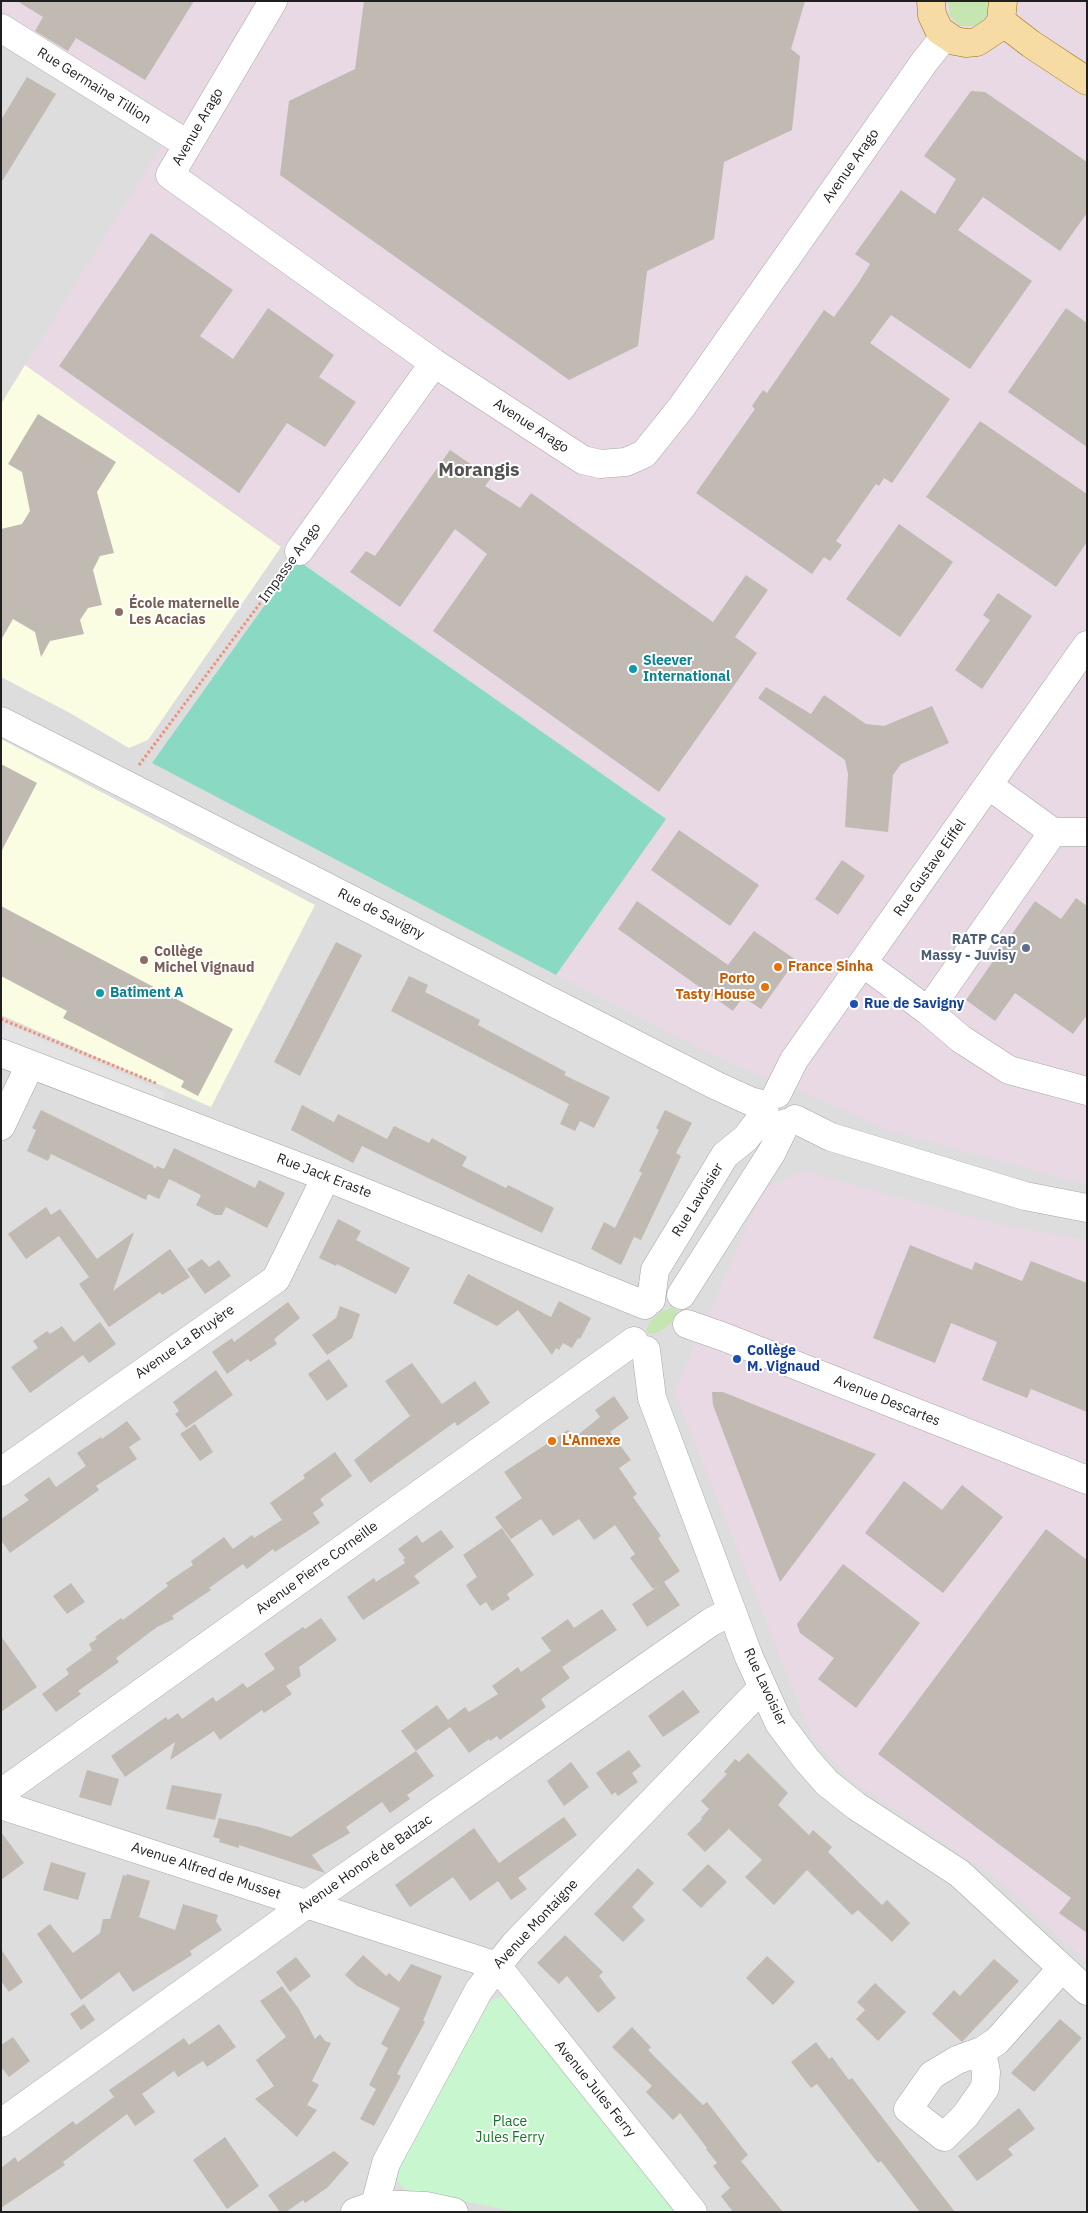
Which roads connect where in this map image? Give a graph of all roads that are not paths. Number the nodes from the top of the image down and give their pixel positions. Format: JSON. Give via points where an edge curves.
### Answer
{"nodes":[{"id":1,"x":273,"y":1,"type":"edge"},
{"id":2,"x":931,"y":1,"type":"edge"},
{"id":3,"x":1002,"y":11,"type":"edge"},
{"id":4,"x":1,"y":28,"type":"edge"},
{"id":5,"x":945,"y":36,"type":"junction"},
{"id":6,"x":1087,"y":81,"type":"edge"},
{"id":7,"x":188,"y":144,"type":"junction"},
{"id":8,"x":434,"y":363,"type":"junction"},
{"id":9,"x":299,"y":551,"type":"road end"},
{"id":10,"x":1087,"y":645,"type":"edge"},
{"id":11,"x":1,"y":721,"type":"edge"},
{"id":12,"x":988,"y":786,"type":"junction"},
{"id":13,"x":1053,"y":832,"type":"junction"},
{"id":14,"x":1087,"y":832,"type":"edge"},
{"id":15,"x":863,"y":963,"type":"junction"},
{"id":16,"x":928,"y":1011,"type":"junction"},
{"id":17,"x":1,"y":1053,"type":"edge"},
{"id":18,"x":30,"y":1065,"type":"junction"},
{"id":19,"x":1087,"y":1091,"type":"edge"},
{"id":20,"x":777,"y":1110,"type":"junction"},
{"id":21,"x":1,"y":1126,"type":"edge"},
{"id":22,"x":326,"y":1177,"type":"junction"},
{"id":23,"x":1087,"y":1208,"type":"edge"},
{"id":24,"x":681,"y":1295,"type":"junction"},
{"id":25,"x":648,"y":1302,"type":"junction"},
{"id":26,"x":661,"y":1340,"type":"junction"},
{"id":27,"x":1,"y":1472,"type":"edge"},
{"id":28,"x":1087,"y":1480,"type":"edge"},
{"id":29,"x":732,"y":1611,"type":"junction"},
{"id":30,"x":762,"y":1688,"type":"junction"},
{"id":31,"x":1,"y":1794,"type":"edge"},
{"id":32,"x":1,"y":1805,"type":"edge"},
{"id":33,"x":307,"y":1904,"type":"junction"},
{"id":34,"x":497,"y":1966,"type":"junction"},
{"id":35,"x":1062,"y":1968,"type":"junction"},
{"id":36,"x":1087,"y":1991,"type":"edge"},
{"id":37,"x":982,"y":2051,"type":"dead end"},
{"id":38,"x":1,"y":2123,"type":"edge"},
{"id":39,"x":365,"y":2208,"type":"edge"},
{"id":40,"x":454,"y":2212,"type":"edge"},
{"id":41,"x":693,"y":2212,"type":"edge"}],
"edges":[{"from":1,"to":7,"type":"street","name":"Avenue Arago"},
{"from":2,"to":5,"type":"main road","via":[[935,23]]},
{"from":3,"to":5,"type":"main road","via":[[995,30],[977,42],[955,41]]},
{"from":3,"to":6,"type":"main road","via":[[1031,44]]},
{"from":4,"to":7,"type":"street","name":"Rue Germaine Tillion"},
{"from":5,"to":8,"type":"street","name":"Avenue Arago","via":[[681,408],[644,454],[626,462],[600,464],[583,460]]},
{"from":7,"to":8,"type":"street","name":"Avenue Arago","via":[[170,175]]},
{"from":8,"to":9,"type":"street","name":"Impasse Arago"},
{"from":10,"to":12,"type":"street","name":"Rue Gustave Eiffel"},
{"from":11,"to":20,"type":"street","name":"Rue de Savigny","via":[[717,1086]]},
{"from":12,"to":13,"type":"street"},
{"from":12,"to":15,"type":"street","name":"Rue Gustave Eiffel"},
{"from":13,"to":14,"type":"street"},
{"from":13,"to":16,"type":"street"},
{"from":15,"to":16,"type":"street"},
{"from":15,"to":20,"type":"street","name":"Rue Gustave Eiffel","via":[[794,1060]]},
{"from":16,"to":19,"type":"street","via":[[961,1039],[1009,1070]]},
{"from":17,"to":18,"type":"street","name":"Rue Jack Eraste"},
{"from":18,"to":21,"type":"street"},
{"from":18,"to":22,"type":"street","name":"Rue Jack Eraste"},
{"from":20,"to":23,"type":"street","name":"Rue de Savigny","via":[[831,1138],[1025,1196]]},
{"from":20,"to":24,"type":"street","via":[[772,1152]]},
{"from":20,"to":25,"type":"street","name":"Rue Lavoisier","via":[[725,1156],[655,1270]]},
{"from":22,"to":25,"type":"street","name":"Rue Jack Eraste"},
{"from":22,"to":27,"type":"street","name":"Avenue La Bruyère","via":[[276,1279]]},
{"from":24,"to":25,"type":"street","via":[[662,1294]]},
{"from":24,"to":26,"type":"street","via":[[689,1303]]},
{"from":25,"to":26,"type":"street","via":[[633,1324],[632,1338]]},
{"from":26,"to":28,"type":"street","name":"Avenue Descartes","via":[[724,1337]]},
{"from":26,"to":29,"type":"street","name":"Rue Lavoisier","via":[[652,1398]]},
{"from":26,"to":31,"type":"street","name":"Avenue Pierre Corneille"},
{"from":29,"to":30,"type":"street","name":"Rue Lavoisier"},
{"from":29,"to":33,"type":"street","name":"Avenue Honoré de Balzac","via":[[711,1622]]},
{"from":30,"to":34,"type":"street","name":"Avenue Montaigne","via":[[522,1936]]},
{"from":30,"to":35,"type":"street","name":"Rue Lavoisier","via":[[779,1723],[827,1783],[856,1806],[959,1873]]},
{"from":32,"to":33,"type":"street","name":"Avenue Alfred de Musset"},
{"from":33,"to":34,"type":"street","name":"Avenue Alfred de Musset"},
{"from":33,"to":38,"type":"street","name":"Avenue Honoré de Balzac"},
{"from":34,"to":39,"type":"street","name":"Avenue Montaigne","via":[[479,1990]]},
{"from":34,"to":41,"type":"street","name":"Avenue Jules Ferry"},
{"from":35,"to":36,"type":"street","name":"Rue Lavoisier"},
{"from":35,"to":37,"type":"street","via":[[997,2041]]},
{"from":39,"to":40,"type":"street","via":[[426,2206]]}]}
